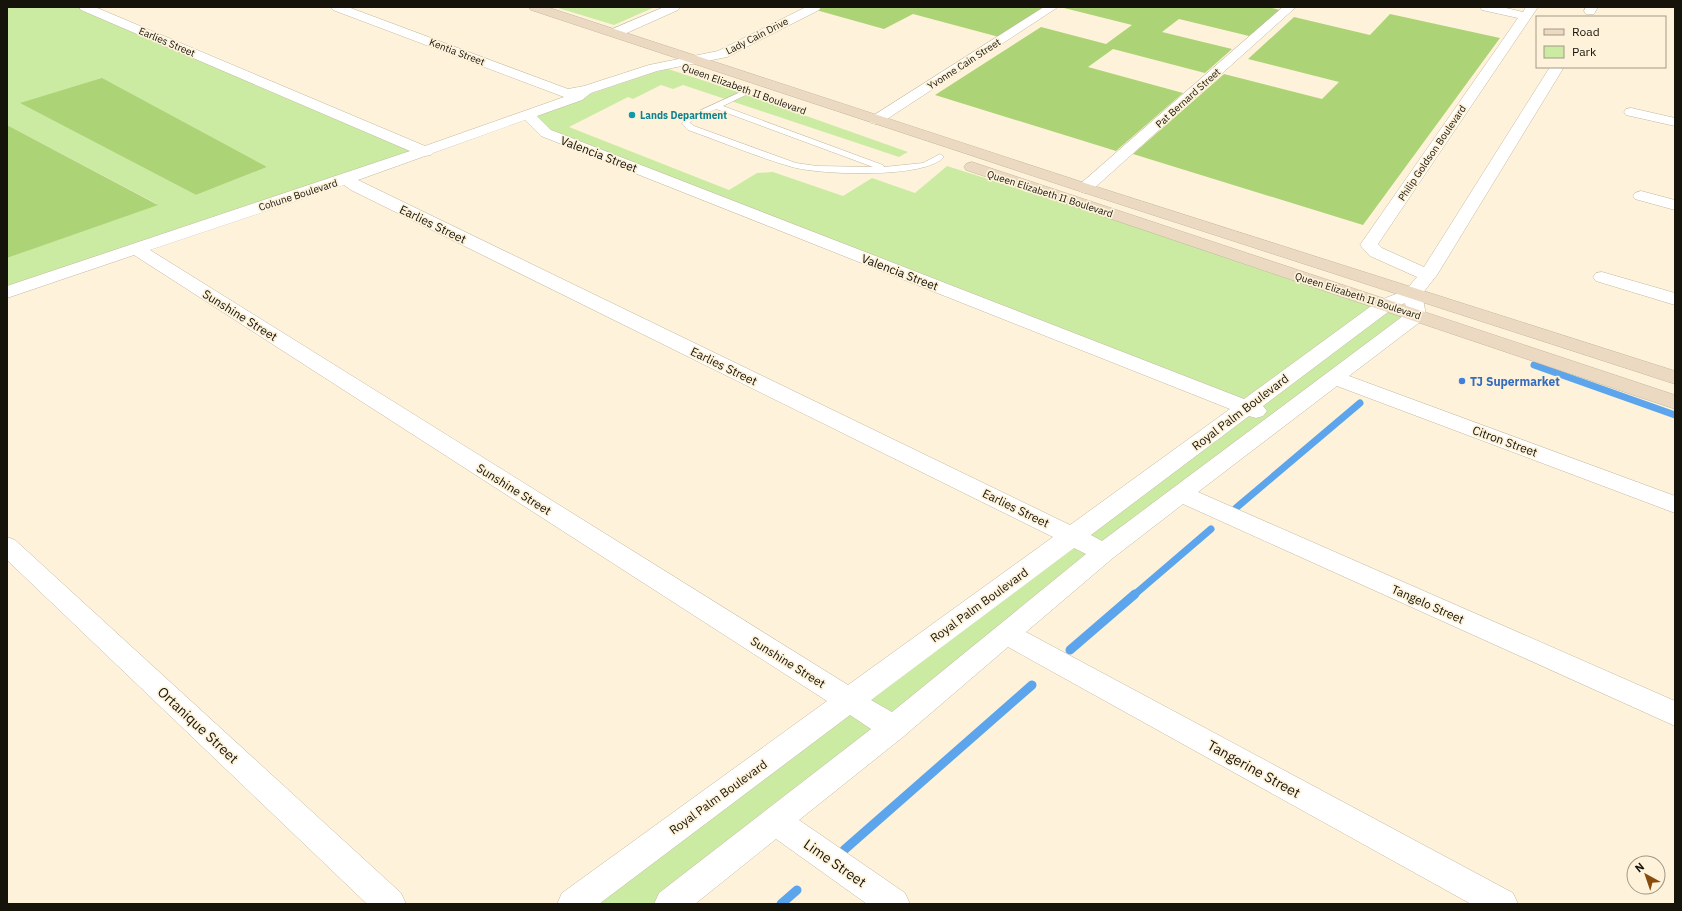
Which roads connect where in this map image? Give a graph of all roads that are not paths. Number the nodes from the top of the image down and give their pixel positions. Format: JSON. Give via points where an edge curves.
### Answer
{"nodes":[{"id":1,"x":85,"y":7,"type":"edge"},
{"id":2,"x":338,"y":7,"type":"edge"},
{"id":3,"x":535,"y":7,"type":"edge"},
{"id":4,"x":674,"y":7,"type":"edge"},
{"id":5,"x":814,"y":7,"type":"edge"},
{"id":6,"x":1052,"y":7,"type":"edge"},
{"id":7,"x":1290,"y":7,"type":"edge"},
{"id":8,"x":1486,"y":7,"type":"edge"},
{"id":9,"x":1528,"y":11,"type":"edge"},
{"id":10,"x":615,"y":34,"type":"junction"},
{"id":11,"x":670,"y":57,"type":"junction"},
{"id":12,"x":698,"y":60,"type":"junction"},
{"id":13,"x":1556,"y":68,"type":"edge"},
{"id":14,"x":765,"y":82,"type":"junction"},
{"id":15,"x":747,"y":91,"type":"junction"},
{"id":16,"x":576,"y":94,"type":"junction"},
{"id":17,"x":716,"y":106,"type":"junction"},
{"id":18,"x":1630,"y":112,"type":"dead end"},
{"id":19,"x":528,"y":115,"type":"junction"},
{"id":20,"x":876,"y":120,"type":"junction"},
{"id":21,"x":1675,"y":122,"type":"edge"},
{"id":22,"x":410,"y":145,"type":"junction"},
{"id":23,"x":956,"y":146,"type":"junction"},
{"id":24,"x":426,"y":152,"type":"junction"},
{"id":25,"x":940,"y":157,"type":"junction"},
{"id":26,"x":888,"y":170,"type":"junction"},
{"id":27,"x":346,"y":179,"type":"junction"},
{"id":28,"x":1085,"y":188,"type":"junction"},
{"id":29,"x":1641,"y":196,"type":"dead end"},
{"id":30,"x":1675,"y":205,"type":"edge"},
{"id":31,"x":136,"y":249,"type":"junction"},
{"id":32,"x":1428,"y":275,"type":"junction"},
{"id":33,"x":1602,"y":277,"type":"dead end"},
{"id":34,"x":7,"y":292,"type":"edge"},
{"id":35,"x":1675,"y":299,"type":"edge"},
{"id":36,"x":1415,"y":304,"type":"junction"},
{"id":37,"x":1384,"y":305,"type":"junction"},
{"id":38,"x":1335,"y":378,"type":"junction"},
{"id":39,"x":1675,"y":378,"type":"edge"},
{"id":40,"x":1675,"y":402,"type":"edge"},
{"id":41,"x":1246,"y":407,"type":"junction"},
{"id":42,"x":1278,"y":420,"type":"junction"},
{"id":43,"x":1181,"y":494,"type":"junction"},
{"id":44,"x":1675,"y":504,"type":"edge"},
{"id":45,"x":1073,"y":536,"type":"junction"},
{"id":46,"x":7,"y":546,"type":"edge"},
{"id":47,"x":1104,"y":552,"type":"junction"},
{"id":48,"x":1007,"y":634,"type":"junction"},
{"id":49,"x":849,"y":700,"type":"junction"},
{"id":50,"x":1675,"y":714,"type":"edge"},
{"id":51,"x":893,"y":728,"type":"junction"},
{"id":52,"x":776,"y":822,"type":"junction"},
{"id":53,"x":390,"y":904,"type":"edge"},
{"id":54,"x":573,"y":904,"type":"edge"},
{"id":55,"x":670,"y":904,"type":"edge"},
{"id":56,"x":894,"y":904,"type":"edge"},
{"id":57,"x":1502,"y":904,"type":"edge"}],
"edges":[{"from":1,"to":22,"type":"street","name":"Earlies Street"},
{"from":2,"to":16,"type":"street","name":"Kentia Street"},
{"from":3,"to":10,"type":"street"},
{"from":4,"to":10,"type":"street"},
{"from":5,"to":12,"type":"street","name":"Lady Cain Drive","via":[[722,54]]},
{"from":6,"to":20,"type":"street","name":"Yvonne Cain Street"},
{"from":7,"to":28,"type":"street","name":"Pat Bernard Street"},
{"from":8,"to":9,"type":"street"},
{"from":9,"to":32,"type":"street","name":"Philip Goldson Boulevard","via":[[1369,245],[1376,252]]},
{"from":10,"to":11,"type":"street"},
{"from":11,"to":12,"type":"street","name":"Queen Elizabeth II Boulevard"},
{"from":11,"to":15,"type":"street","name":"Queen Elizabeth II Boulevard"},
{"from":11,"to":16,"type":"street","name":"Cohune Boulevard","via":[[654,68]]},
{"from":12,"to":14,"type":"street","name":"Queen Elizabeth II Boulevard"},
{"from":13,"to":32,"type":"street"},
{"from":14,"to":15,"type":"street"},
{"from":14,"to":20,"type":"street","name":"Queen Elizabeth II Boulevard"},
{"from":15,"to":17,"type":"lane"},
{"from":15,"to":25,"type":"street","name":"Queen Elizabeth II Boulevard"},
{"from":16,"to":19,"type":"street","name":"Cohune Boulevard"},
{"from":16,"to":22,"type":"street","name":"Cohune Boulevard"},
{"from":17,"to":26,"type":"lane"},
{"from":17,"to":26,"type":"lane","via":[[687,120],[686,124],[690,128],[794,165],[817,169]]},
{"from":18,"to":21,"type":"street"},
{"from":19,"to":24,"type":"street","name":"Cohune Boulevard"},
{"from":19,"to":41,"type":"street","name":"Valencia Street","via":[[546,133]]},
{"from":20,"to":23,"type":"street","name":"Queen Elizabeth II Boulevard"},
{"from":22,"to":24,"type":"street","name":"Earlies Street"},
{"from":23,"to":25,"type":"street"},
{"from":23,"to":28,"type":"street","name":"Queen Elizabeth II Boulevard"},
{"from":24,"to":27,"type":"street","name":"Cohune Boulevard"},
{"from":25,"to":26,"type":"lane","via":[[925,165]]},
{"from":25,"to":37,"type":"street","name":"Queen Elizabeth II Boulevard"},
{"from":27,"to":31,"type":"street","name":"Cohune Boulevard"},
{"from":27,"to":45,"type":"street","name":"Earlies Street"},
{"from":28,"to":36,"type":"street","name":"Queen Elizabeth II Boulevard"},
{"from":29,"to":30,"type":"street"},
{"from":31,"to":34,"type":"street","name":"Cohune Boulevard"},
{"from":31,"to":49,"type":"street","name":"Sunshine Street"},
{"from":32,"to":36,"type":"street"},
{"from":33,"to":35,"type":"street"},
{"from":36,"to":37,"type":"street","name":"Royal Palm Boulevard"},
{"from":36,"to":38,"type":"street"},
{"from":36,"to":39,"type":"street","name":"Queen Elizabeth II Boulevard"},
{"from":36,"to":40,"type":"street","name":"Queen Elizabeth II Boulevard"},
{"from":37,"to":41,"type":"street","name":"Royal Palm Boulevard"},
{"from":38,"to":42,"type":"street"},
{"from":38,"to":44,"type":"street","name":"Citron Street"},
{"from":41,"to":42,"type":"street","name":"Valencia Street"},
{"from":41,"to":45,"type":"street","name":"Royal Palm Boulevard"},
{"from":42,"to":43,"type":"street"},
{"from":43,"to":47,"type":"street"},
{"from":43,"to":50,"type":"street","name":"Tangelo Street"},
{"from":45,"to":47,"type":"street","name":"Earlies Street"},
{"from":45,"to":49,"type":"street","name":"Royal Palm Boulevard"},
{"from":46,"to":53,"type":"street","name":"Ortanique Street"},
{"from":47,"to":48,"type":"street"},
{"from":48,"to":51,"type":"street"},
{"from":48,"to":57,"type":"street","name":"Tangerine Street"},
{"from":49,"to":51,"type":"street","name":"Sunshine Street"},
{"from":49,"to":54,"type":"street","name":"Royal Palm Boulevard"},
{"from":51,"to":52,"type":"street"},
{"from":52,"to":55,"type":"street"},
{"from":52,"to":56,"type":"street","name":"Lime Street"}]}
